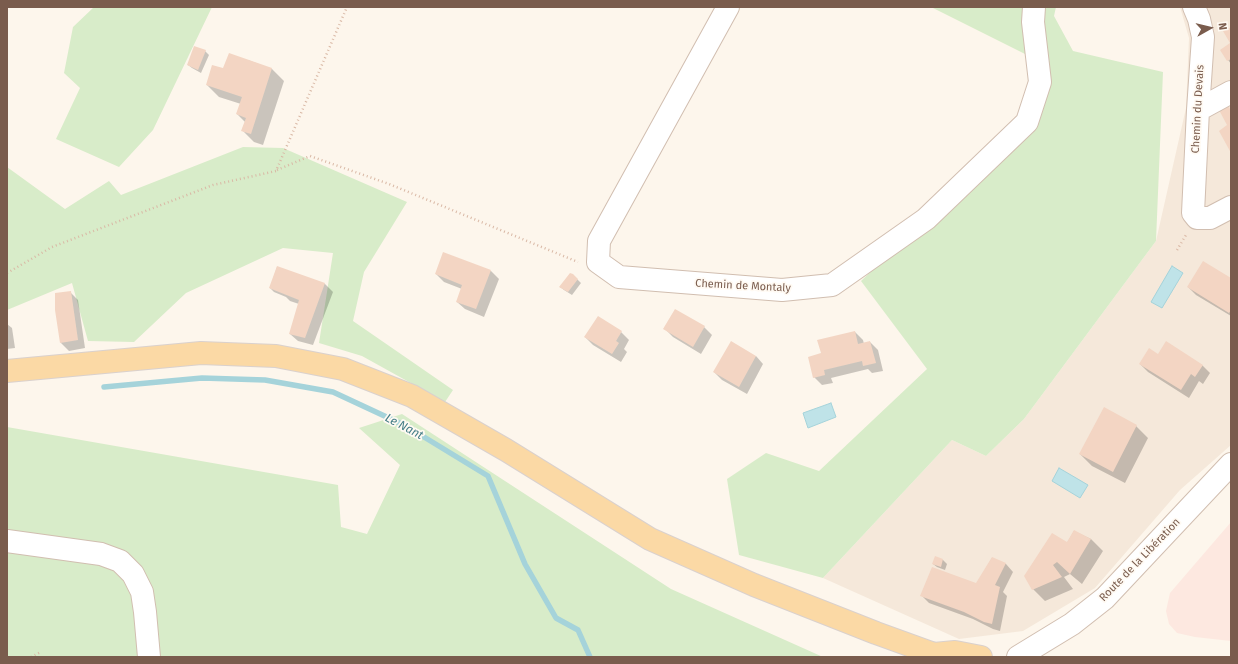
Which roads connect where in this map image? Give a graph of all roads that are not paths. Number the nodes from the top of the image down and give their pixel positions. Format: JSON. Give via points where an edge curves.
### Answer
{"nodes":[{"id":1,"x":728,"y":7,"type":"edge"},
{"id":2,"x":1034,"y":7,"type":"edge"},
{"id":3,"x":1194,"y":7,"type":"edge"},
{"id":4,"x":1231,"y":92,"type":"edge"},
{"id":5,"x":1198,"y":110,"type":"junction"},
{"id":6,"x":1231,"y":207,"type":"edge"},
{"id":7,"x":7,"y":371,"type":"edge"},
{"id":8,"x":1231,"y":464,"type":"edge"},
{"id":9,"x":7,"y":541,"type":"edge"},
{"id":10,"x":936,"y":656,"type":"edge"},
{"id":11,"x":149,"y":657,"type":"edge"},
{"id":12,"x":981,"y":657,"type":"edge"},
{"id":13,"x":1018,"y":657,"type":"edge"}],
"edges":[{"from":1,"to":2,"type":"street","name":"Chemin de Montaly","via":[[599,241],[598,262],[619,277],[782,290],[832,285],[926,219],[1027,122],[1040,82],[1033,22]]},
{"from":3,"to":5,"type":"street","name":"Chemin du Devais","via":[[1203,37]]},
{"from":4,"to":5,"type":"street"},
{"from":5,"to":6,"type":"street","name":"Chemin du Devais","via":[[1193,213],[1197,218],[1210,218]]},
{"from":7,"to":10,"type":"main road","via":[[201,353],[276,356],[343,369],[412,396],[506,450],[650,540],[754,586]]},
{"from":8,"to":13,"type":"street","name":"Route de la Libération","via":[[1105,598],[1072,624]]},
{"from":9,"to":11,"type":"street","via":[[101,554],[120,560],[133,574],[142,592]]},
{"from":10,"to":12,"type":"main road","via":[[955,652]]}]}
